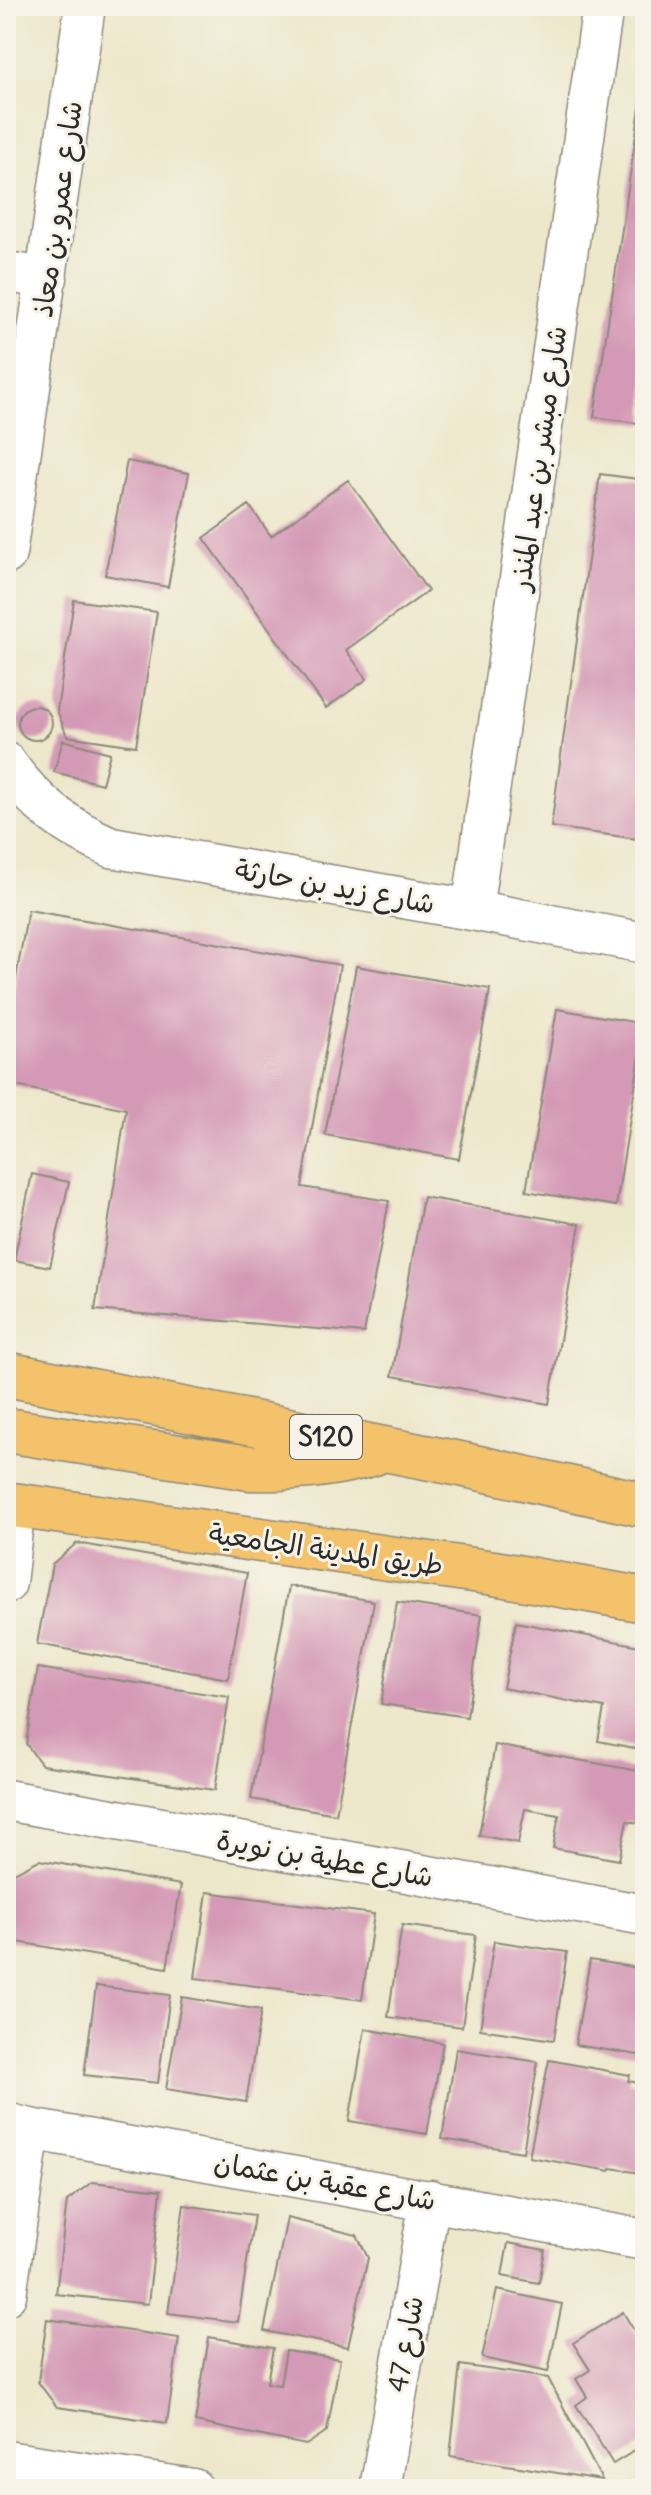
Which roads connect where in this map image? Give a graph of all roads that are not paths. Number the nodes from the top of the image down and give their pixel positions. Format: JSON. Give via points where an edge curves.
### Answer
{"nodes":[{"id":1,"x":85,"y":6,"type":"edge"},
{"id":2,"x":603,"y":6,"type":"edge"},
{"id":3,"x":6,"y":272,"type":"edge"},
{"id":4,"x":47,"y":278,"type":"junction"},
{"id":5,"x":6,"y":554,"type":"edge"},
{"id":6,"x":6,"y":763,"type":"edge"},
{"id":7,"x":472,"y":910,"type":"junction"},
{"id":8,"x":645,"y":943,"type":"edge"},
{"id":9,"x":6,"y":1374,"type":"edge"},
{"id":10,"x":6,"y":1430,"type":"edge"},
{"id":11,"x":388,"y":1449,"type":"junction"},
{"id":12,"x":11,"y":1505,"type":"edge"},
{"id":13,"x":645,"y":1505,"type":"edge"},
{"id":14,"x":6,"y":1583,"type":"edge"},
{"id":15,"x":645,"y":1600,"type":"edge"},
{"id":16,"x":6,"y":1800,"type":"edge"},
{"id":17,"x":645,"y":1915,"type":"edge"},
{"id":18,"x":18,"y":2126,"type":"edge"},
{"id":19,"x":430,"y":2200,"type":"junction"},
{"id":20,"x":645,"y":2240,"type":"edge"},
{"id":21,"x":6,"y":2295,"type":"edge"},
{"id":22,"x":6,"y":2461,"type":"edge"},
{"id":23,"x":193,"y":2489,"type":"edge"},
{"id":24,"x":380,"y":2489,"type":"edge"}],
"edges":[{"from":1,"to":4,"type":"street","name":"شارع عمرو بن معاذ"},
{"from":2,"to":7,"type":"street","name":"شارع مبشر بن عبد المنذر"},
{"from":3,"to":4,"type":"street"},
{"from":4,"to":5,"type":"street","name":"شارع عمرو بن معاذ"},
{"from":6,"to":7,"type":"street","name":"شارع زيد بن حارثة","via":[[58,818],[111,847]]},
{"from":7,"to":8,"type":"street","name":"شارع زيد بن حارثة"},
{"from":9,"to":11,"type":"main road","number":"S120"},
{"from":10,"to":11,"type":"main road","via":[[250,1468],[320,1466]]},
{"from":11,"to":13,"type":"main road","number":"S120"},
{"from":12,"to":14,"type":"street"},
{"from":12,"to":15,"type":"main road","name":"طريق المدينة الجامعية","via":[[494,1573]]},
{"from":16,"to":17,"type":"street","name":"شارع عطية بن نويرة"},
{"from":18,"to":19,"type":"street","name":"شارع عقبة بن عثمان"},
{"from":18,"to":21,"type":"street"},
{"from":19,"to":20,"type":"street","name":"شارع عقبة بن عثمان"},
{"from":19,"to":24,"type":"street","name":"شارع 47"},
{"from":22,"to":23,"type":"street"}]}
